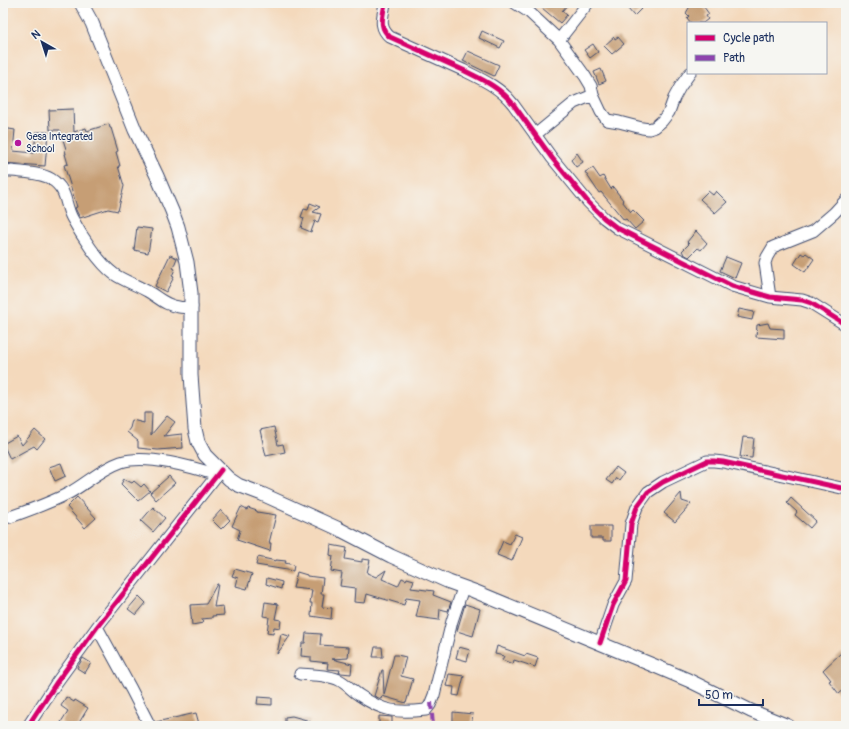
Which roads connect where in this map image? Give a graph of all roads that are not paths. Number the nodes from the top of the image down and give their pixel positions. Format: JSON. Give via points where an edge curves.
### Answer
{"nodes":[{"id":1,"x":81,"y":3,"type":"edge"},
{"id":2,"x":385,"y":3,"type":"edge"},
{"id":3,"x":514,"y":3,"type":"edge"},
{"id":4,"x":588,"y":3,"type":"edge"},
{"id":5,"x":559,"y":40,"type":"junction"},
{"id":6,"x":689,"y":74,"type":"edge"},
{"id":7,"x":593,"y":95,"type":"junction"},
{"id":8,"x":536,"y":135,"type":"junction"},
{"id":9,"x":3,"y":170,"type":"edge"},
{"id":10,"x":846,"y":200,"type":"edge"},
{"id":11,"x":770,"y":297,"type":"junction"},
{"id":12,"x":192,"y":307,"type":"junction"},
{"id":13,"x":846,"y":324,"type":"edge"},
{"id":14,"x":219,"y":473,"type":"junction"},
{"id":15,"x":846,"y":489,"type":"edge"},
{"id":16,"x":3,"y":518,"type":"edge"},
{"id":17,"x":464,"y":588,"type":"junction"},
{"id":18,"x":97,"y":627,"type":"junction"},
{"id":19,"x":600,"y":643,"type":"junction"},
{"id":20,"x":300,"y":674,"type":"dead end"},
{"id":21,"x":28,"y":726,"type":"edge"},
{"id":22,"x":150,"y":726,"type":"edge"},
{"id":23,"x":788,"y":726,"type":"edge"}],
"edges":[{"from":1,"to":12,"type":"main road","via":[[92,23],[135,130],[176,221],[187,262]]},
{"from":2,"to":8,"type":"street","via":[[382,28],[385,33],[494,86],[508,97]]},
{"from":3,"to":5,"type":"street","via":[[529,12]]},
{"from":4,"to":5,"type":"street"},
{"from":5,"to":7,"type":"street","via":[[585,76]]},
{"from":6,"to":7,"type":"street","via":[[674,98],[669,112],[656,127],[642,128],[607,120]]},
{"from":7,"to":8,"type":"street","via":[[574,103]]},
{"from":8,"to":11,"type":"street","via":[[588,202],[617,228],[732,286]]},
{"from":9,"to":12,"type":"street","via":[[42,175],[50,179],[62,189],[72,217],[105,266],[115,275],[168,305]]},
{"from":10,"to":11,"type":"street","via":[[813,231],[773,248],[765,264]]},
{"from":11,"to":13,"type":"street","via":[[811,303]]},
{"from":12,"to":14,"type":"main road","via":[[191,375],[195,429],[205,455]]},
{"from":14,"to":16,"type":"street","via":[[156,460],[123,462],[104,470],[50,502]]},
{"from":14,"to":17,"type":"main road","via":[[238,485]]},
{"from":14,"to":18,"type":"street"},
{"from":15,"to":19,"type":"street","via":[[714,461],[707,461],[663,482],[648,492],[637,507],[631,524],[626,581],[613,605]]},
{"from":17,"to":19,"type":"main road"},
{"from":17,"to":20,"type":"street","via":[[452,621],[434,696],[426,710],[389,710],[363,698],[338,679]]},
{"from":18,"to":21,"type":"street"},
{"from":18,"to":22,"type":"street"},
{"from":19,"to":23,"type":"main road"}]}
